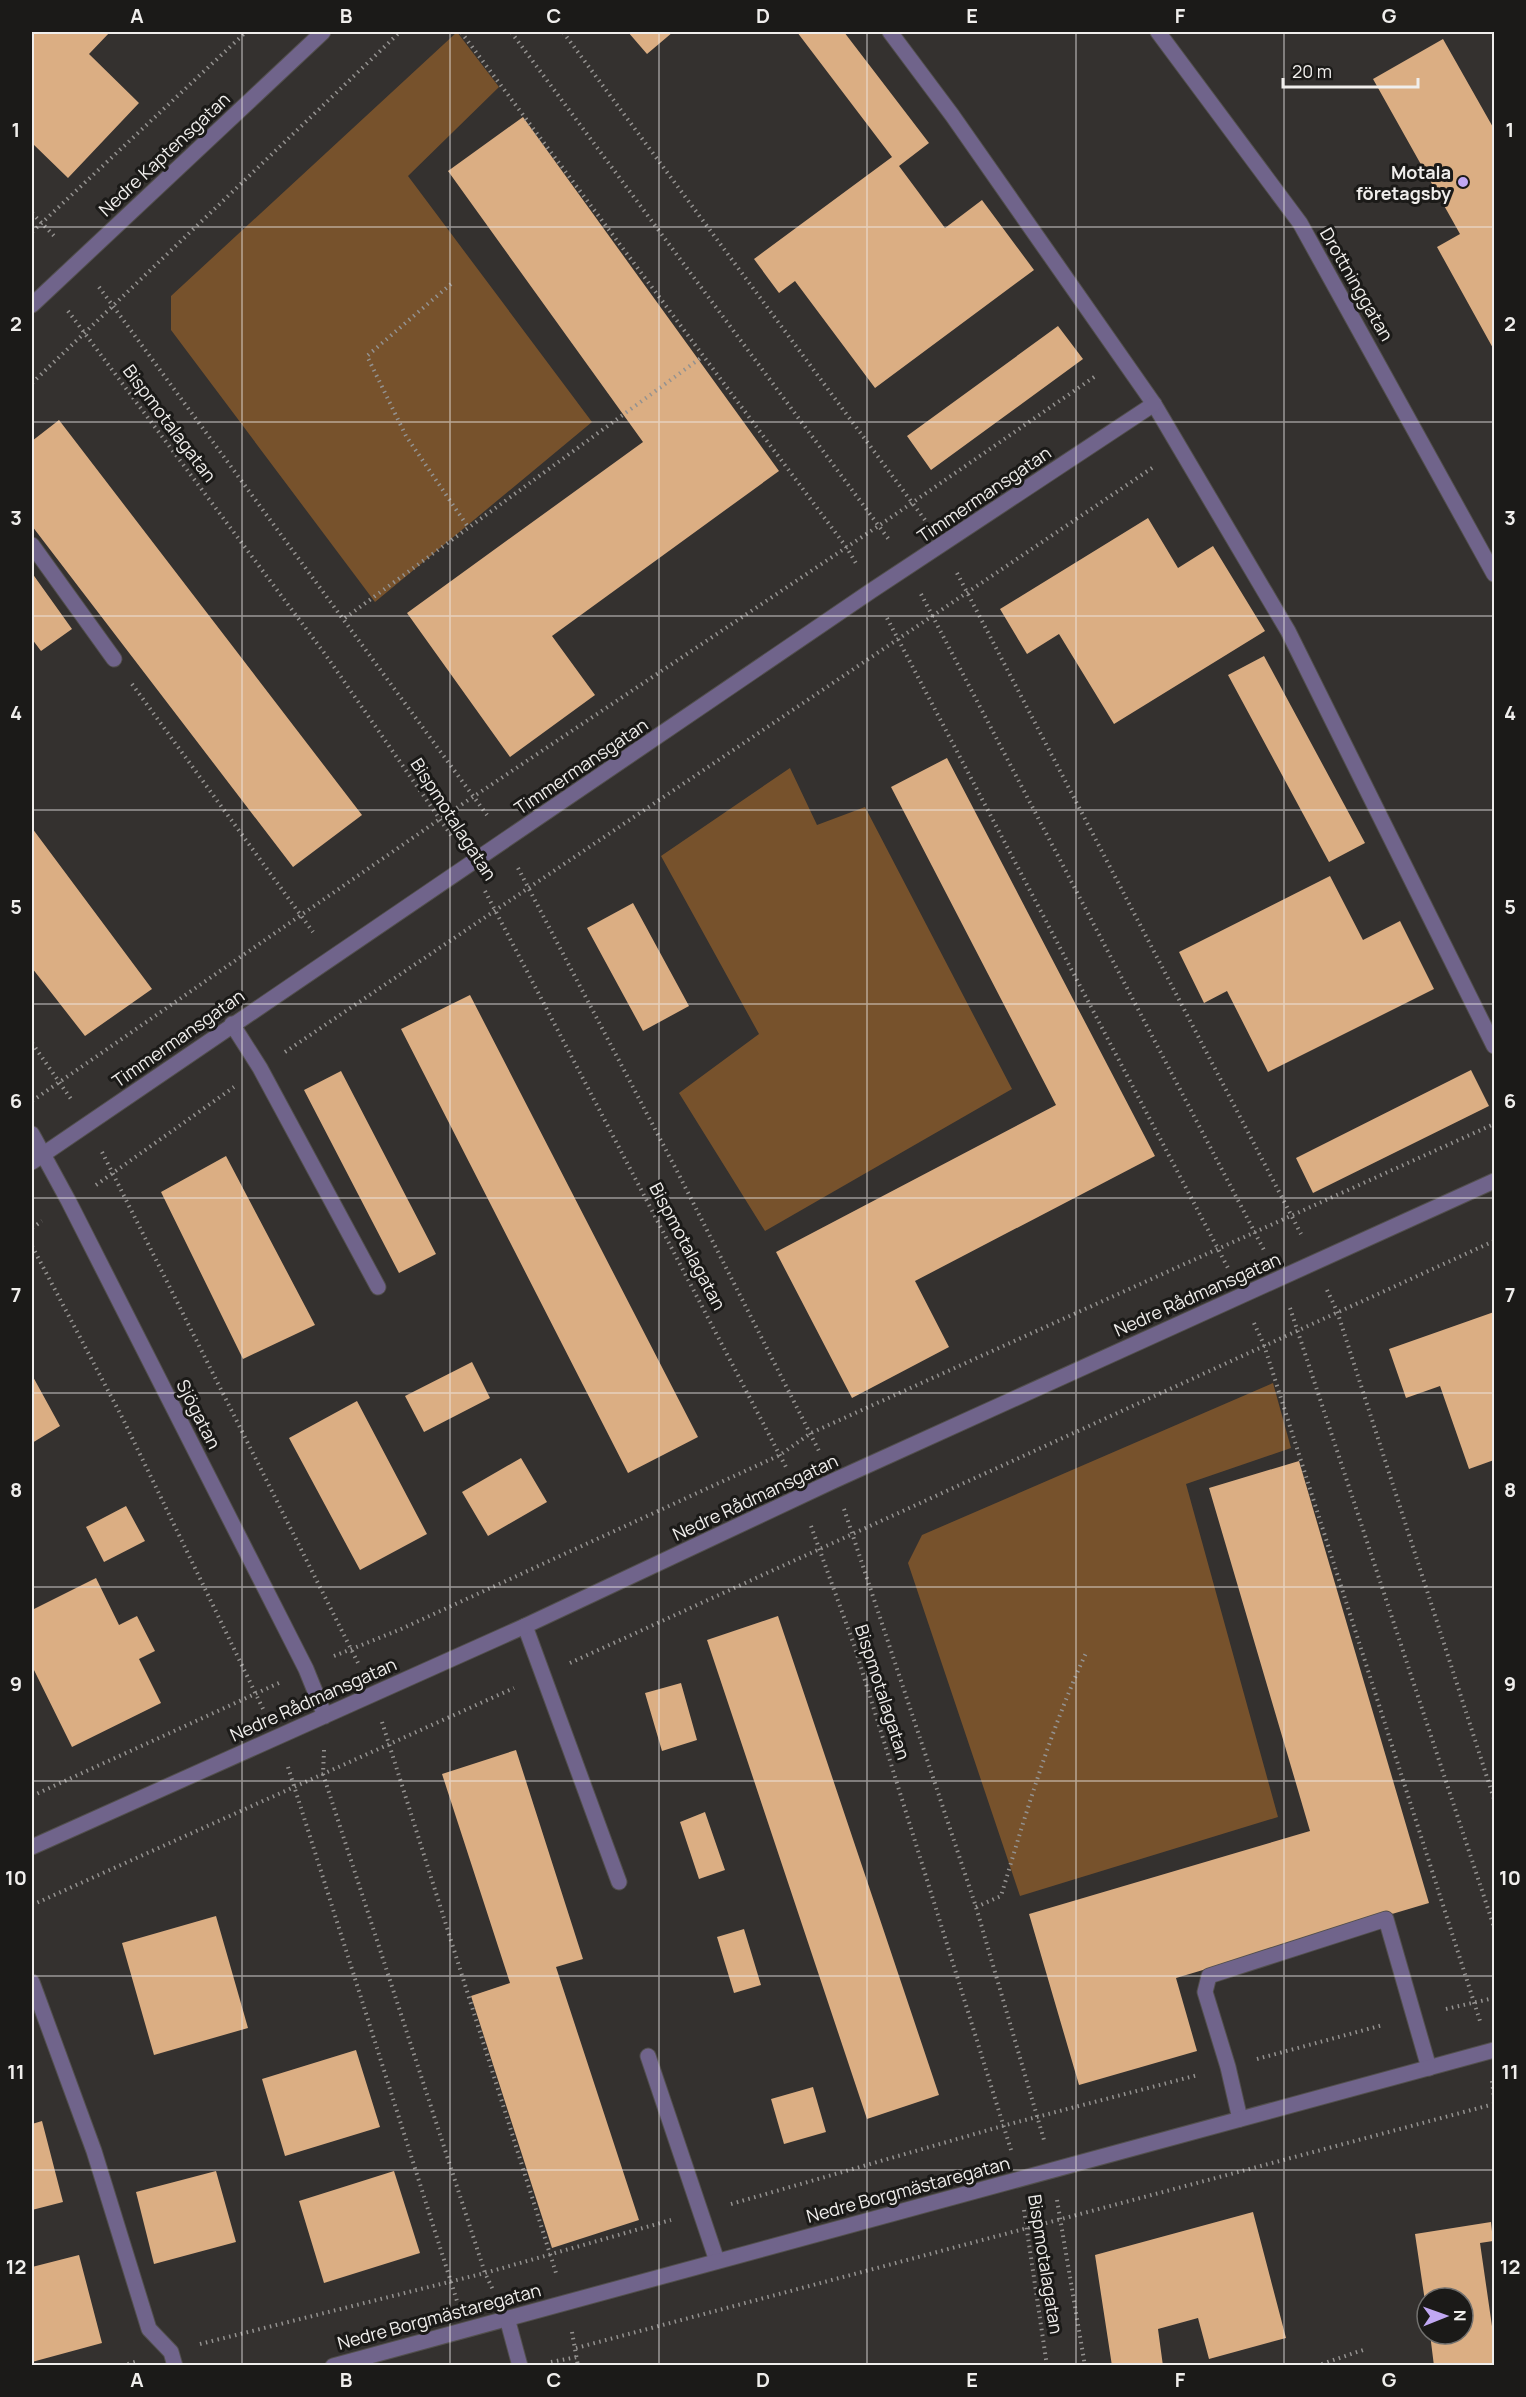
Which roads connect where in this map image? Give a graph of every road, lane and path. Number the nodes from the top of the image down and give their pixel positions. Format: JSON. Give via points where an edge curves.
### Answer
{"nodes":[{"id":1,"x":246,"y":32,"type":"edge"},
{"id":2,"x":323,"y":32,"type":"edge"},
{"id":3,"x":399,"y":32,"type":"edge"},
{"id":4,"x":461,"y":32,"type":"edge"},
{"id":5,"x":511,"y":32,"type":"edge"},
{"id":6,"x":563,"y":32,"type":"edge"},
{"id":7,"x":890,"y":32,"type":"edge"},
{"id":8,"x":1158,"y":32,"type":"edge"},
{"id":9,"x":32,"y":213,"type":"edge"},
{"id":10,"x":42,"y":223,"type":"junction"},
{"id":11,"x":32,"y":232,"type":"edge"},
{"id":12,"x":78,"y":262,"type":"junction"},
{"id":13,"x":451,"y":284,"type":"dead end"},
{"id":14,"x":50,"y":288,"type":"junction"},
{"id":15,"x":114,"y":304,"type":"junction"},
{"id":16,"x":32,"y":305,"type":"edge"},
{"id":17,"x":85,"y":332,"type":"junction"},
{"id":18,"x":702,"y":357,"type":"junction"},
{"id":19,"x":1122,"y":358,"type":"junction"},
{"id":20,"x":32,"y":383,"type":"edge"},
{"id":21,"x":1154,"y":404,"type":"junction"},
{"id":22,"x":1180,"y":449,"type":"junction"},
{"id":23,"x":913,"y":502,"type":"junction"},
{"id":24,"x":880,"y":525,"type":"junction"},
{"id":25,"x":468,"y":527,"type":"junction"},
{"id":26,"x":32,"y":545,"type":"edge"},
{"id":27,"x":942,"y":545,"type":"junction"},
{"id":28,"x":847,"y":548,"type":"junction"},
{"id":29,"x":906,"y":569,"type":"junction"},
{"id":30,"x":1494,"y":574,"type":"edge"},
{"id":31,"x":872,"y":591,"type":"junction"},
{"id":32,"x":967,"y":591,"type":"junction"},
{"id":33,"x":933,"y":614,"type":"junction"},
{"id":34,"x":345,"y":618,"type":"junction"},
{"id":35,"x":899,"y":638,"type":"junction"},
{"id":36,"x":114,"y":659,"type":"joint"},
{"id":37,"x":475,"y":796,"type":"junction"},
{"id":38,"x":440,"y":819,"type":"junction"},
{"id":39,"x":504,"y":842,"type":"junction"},
{"id":40,"x":470,"y":864,"type":"junction"},
{"id":41,"x":528,"y":887,"type":"junction"},
{"id":42,"x":496,"y":909,"type":"junction"},
{"id":43,"x":302,"y":915,"type":"junction"},
{"id":44,"x":331,"y":957,"type":"junction"},
{"id":45,"x":232,"y":1024,"type":"junction"},
{"id":46,"x":1494,"y":1046,"type":"edge"},
{"id":47,"x":260,"y":1068,"type":"junction"},
{"id":48,"x":32,"y":1101,"type":"edge"},
{"id":49,"x":1494,"y":1124,"type":"edge"},
{"id":50,"x":32,"y":1134,"type":"edge"},
{"id":51,"x":38,"y":1158,"type":"edge"},
{"id":52,"x":113,"y":1173,"type":"junction"},
{"id":53,"x":1494,"y":1181,"type":"edge"},
{"id":54,"x":69,"y":1202,"type":"junction"},
{"id":55,"x":1292,"y":1217,"type":"junction"},
{"id":56,"x":1256,"y":1233,"type":"junction"},
{"id":57,"x":1494,"y":1240,"type":"edge"},
{"id":58,"x":32,"y":1246,"type":"edge"},
{"id":59,"x":1220,"y":1250,"type":"junction"},
{"id":60,"x":1314,"y":1262,"type":"junction"},
{"id":61,"x":1278,"y":1279,"type":"junction"},
{"id":62,"x":378,"y":1287,"type":"dead end"},
{"id":63,"x":1242,"y":1295,"type":"junction"},
{"id":64,"x":1337,"y":1311,"type":"junction"},
{"id":65,"x":1299,"y":1328,"type":"junction"},
{"id":66,"x":1264,"y":1345,"type":"junction"},
{"id":67,"x":811,"y":1433,"type":"junction"},
{"id":68,"x":780,"y":1455,"type":"junction"},
{"id":69,"x":833,"y":1481,"type":"junction"},
{"id":70,"x":800,"y":1498,"type":"junction"},
{"id":71,"x":854,"y":1533,"type":"junction"},
{"id":72,"x":821,"y":1548,"type":"junction"},
{"id":73,"x":525,"y":1626,"type":"junction"},
{"id":74,"x":353,"y":1648,"type":"junction"},
{"id":75,"x":1086,"y":1653,"type":"dead end"},
{"id":76,"x":306,"y":1670,"type":"junction"},
{"id":77,"x":544,"y":1676,"type":"junction"},
{"id":78,"x":370,"y":1693,"type":"junction"},
{"id":79,"x":255,"y":1694,"type":"junction"},
{"id":80,"x":325,"y":1716,"type":"junction"},
{"id":81,"x":277,"y":1737,"type":"junction"},
{"id":82,"x":390,"y":1742,"type":"junction"},
{"id":83,"x":323,"y":1774,"type":"junction"},
{"id":84,"x":295,"y":1788,"type":"junction"},
{"id":85,"x":32,"y":1796,"type":"edge"},
{"id":86,"x":1494,"y":1799,"type":"edge"},
{"id":87,"x":32,"y":1847,"type":"edge"},
{"id":88,"x":619,"y":1882,"type":"dead end"},
{"id":89,"x":32,"y":1905,"type":"edge"},
{"id":90,"x":976,"y":1907,"type":"junction"},
{"id":91,"x":1494,"y":1927,"type":"edge"},
{"id":92,"x":32,"y":1982,"type":"edge"},
{"id":93,"x":1494,"y":1998,"type":"edge"},
{"id":94,"x":1476,"y":2002,"type":"junction"},
{"id":95,"x":1414,"y":2017,"type":"junction"},
{"id":96,"x":1491,"y":2051,"type":"edge"},
{"id":97,"x":648,"y":2056,"type":"dead end"},
{"id":98,"x":1228,"y":2067,"type":"junction"},
{"id":99,"x":1429,"y":2068,"type":"junction"},
{"id":100,"x":1494,"y":2098,"type":"edge"},
{"id":101,"x":1494,"y":2104,"type":"edge"},
{"id":102,"x":1039,"y":2116,"type":"junction"},
{"id":103,"x":1240,"y":2119,"type":"junction"},
{"id":104,"x":1005,"y":2125,"type":"junction"},
{"id":105,"x":1052,"y":2170,"type":"junction"},
{"id":106,"x":1018,"y":2179,"type":"junction"},
{"id":107,"x":701,"y":2212,"type":"junction"},
{"id":108,"x":1060,"y":2218,"type":"junction"},
{"id":109,"x":1028,"y":2227,"type":"junction"},
{"id":110,"x":551,"y":2253,"type":"junction"},
{"id":111,"x":717,"y":2261,"type":"junction"},
{"id":112,"x":485,"y":2273,"type":"junction"},
{"id":113,"x":452,"y":2281,"type":"junction"},
{"id":114,"x":565,"y":2302,"type":"junction"},
{"id":115,"x":507,"y":2318,"type":"junction"},
{"id":116,"x":465,"y":2330,"type":"junction"},
{"id":117,"x":576,"y":2348,"type":"junction"},
{"id":118,"x":1363,"y":2350,"type":"dead end"},
{"id":119,"x":577,"y":2357,"type":"junction"},
{"id":120,"x":173,"y":2359,"type":"edge"},
{"id":121,"x":546,"y":2363,"type":"dead end"},
{"id":122,"x":1319,"y":2365,"type":"edge"},
{"id":123,"x":122,"y":2366,"type":"edge"},
{"id":124,"x":333,"y":2366,"type":"edge"},
{"id":125,"x":520,"y":2366,"type":"edge"},
{"id":126,"x":578,"y":2366,"type":"edge"},
{"id":127,"x":1047,"y":2366,"type":"edge"},
{"id":128,"x":1085,"y":2366,"type":"edge"}],
"edges":[{"from":1,"to":10,"type":"path"},
{"from":2,"to":12,"type":"street","name":"Nedre Kaptensgatan"},
{"from":3,"to":15,"type":"path"},
{"from":4,"to":18,"type":"path"},
{"from":5,"to":24,"type":"path"},
{"from":6,"to":23,"type":"path"},
{"from":7,"to":19,"type":"street"},
{"from":8,"to":30,"type":"street","name":"Drottninggatan","via":[[1300,223]]},
{"from":9,"to":10,"type":"path"},
{"from":10,"to":11,"type":"path"},
{"from":10,"to":12,"type":"path"},
{"from":12,"to":14,"type":"street","name":"Nedre Kaptensgatan"},
{"from":12,"to":15,"type":"path"},
{"from":13,"to":25,"type":"path","via":[[367,356],[406,436]]},
{"from":14,"to":16,"type":"street","name":"Nedre Kaptensgatan"},
{"from":14,"to":17,"type":"path","name":"Bispmotalagatan"},
{"from":15,"to":17,"type":"path"},
{"from":15,"to":34,"type":"path"},
{"from":17,"to":20,"type":"path"},
{"from":17,"to":38,"type":"path","name":"Bispmotalagatan","via":[[325,654]]},
{"from":18,"to":25,"type":"path"},
{"from":18,"to":28,"type":"path"},
{"from":19,"to":21,"type":"street"},
{"from":19,"to":23,"type":"path"},
{"from":21,"to":22,"type":"street"},
{"from":21,"to":27,"type":"street","name":"Timmermansgatan"},
{"from":22,"to":32,"type":"path"},
{"from":22,"to":46,"type":"street","via":[[1288,631]]},
{"from":23,"to":24,"type":"path"},
{"from":23,"to":27,"type":"path"},
{"from":24,"to":28,"type":"path"},
{"from":24,"to":29,"type":"path"},
{"from":25,"to":34,"type":"path"},
{"from":26,"to":36,"type":"street"},
{"from":27,"to":29,"type":"street","name":"Timmermansgatan"},
{"from":27,"to":32,"type":"path"},
{"from":28,"to":31,"type":"path"},
{"from":28,"to":37,"type":"path"},
{"from":29,"to":31,"type":"street","name":"Timmermansgatan"},
{"from":29,"to":33,"type":"path"},
{"from":31,"to":35,"type":"path"},
{"from":31,"to":39,"type":"street","name":"Timmermansgatan"},
{"from":32,"to":33,"type":"path"},
{"from":32,"to":55,"type":"path"},
{"from":33,"to":35,"type":"path"},
{"from":33,"to":56,"type":"path"},
{"from":34,"to":37,"type":"path"},
{"from":35,"to":41,"type":"path"},
{"from":35,"to":59,"type":"path"},
{"from":36,"to":43,"type":"path"},
{"from":37,"to":38,"type":"path"},
{"from":37,"to":39,"type":"path"},
{"from":38,"to":40,"type":"path","name":"Bispmotalagatan"},
{"from":38,"to":43,"type":"path"},
{"from":39,"to":40,"type":"street","name":"Timmermansgatan"},
{"from":39,"to":41,"type":"path"},
{"from":40,"to":42,"type":"path","name":"Bispmotalagatan"},
{"from":40,"to":44,"type":"street","name":"Timmermansgatan"},
{"from":41,"to":42,"type":"path"},
{"from":41,"to":67,"type":"path"},
{"from":42,"to":47,"type":"path"},
{"from":42,"to":68,"type":"path","name":"Bispmotalagatan"},
{"from":43,"to":44,"type":"path"},
{"from":43,"to":48,"type":"path"},
{"from":44,"to":45,"type":"street","name":"Timmermansgatan"},
{"from":45,"to":47,"type":"street"},
{"from":45,"to":51,"type":"street","name":"Timmermansgatan"},
{"from":47,"to":52,"type":"path"},
{"from":47,"to":62,"type":"street"},
{"from":49,"to":55,"type":"path"},
{"from":50,"to":51,"type":"street","name":"Sjögatan"},
{"from":51,"to":54,"type":"street","name":"Sjögatan"},
{"from":52,"to":54,"type":"path"},
{"from":52,"to":74,"type":"path"},
{"from":53,"to":60,"type":"street","name":"Nedre Rådmansgatan"},
{"from":54,"to":76,"type":"street","name":"Sjögatan"},
{"from":55,"to":56,"type":"path"},
{"from":55,"to":60,"type":"path"},
{"from":56,"to":59,"type":"path"},
{"from":56,"to":61,"type":"path"},
{"from":57,"to":64,"type":"path"},
{"from":58,"to":79,"type":"path","via":[[123,1419]]},
{"from":59,"to":63,"type":"path"},
{"from":59,"to":67,"type":"path"},
{"from":60,"to":61,"type":"street","name":"Nedre Rådmansgatan"},
{"from":60,"to":64,"type":"path"},
{"from":61,"to":63,"type":"street","name":"Nedre Rådmansgatan"},
{"from":61,"to":65,"type":"path"},
{"from":63,"to":66,"type":"path"},
{"from":63,"to":69,"type":"street","name":"Nedre Rådmansgatan"},
{"from":64,"to":65,"type":"path"},
{"from":64,"to":86,"type":"path"},
{"from":65,"to":66,"type":"path"},
{"from":65,"to":91,"type":"path"},
{"from":66,"to":71,"type":"path"},
{"from":66,"to":94,"type":"path"},
{"from":67,"to":68,"type":"path"},
{"from":67,"to":69,"type":"path"},
{"from":68,"to":70,"type":"path","name":"Bispmotalagatan"},
{"from":68,"to":74,"type":"path"},
{"from":69,"to":70,"type":"street","name":"Nedre Rådmansgatan"},
{"from":69,"to":71,"type":"path"},
{"from":70,"to":72,"type":"path","name":"Bispmotalagatan"},
{"from":70,"to":73,"type":"street","name":"Nedre Rådmansgatan"},
{"from":71,"to":72,"type":"path"},
{"from":71,"to":90,"type":"path"},
{"from":72,"to":77,"type":"path"},
{"from":72,"to":104,"type":"path","name":"Bispmotalagatan"},
{"from":73,"to":77,"type":"street"},
{"from":73,"to":78,"type":"street","name":"Nedre Rådmansgatan"},
{"from":74,"to":76,"type":"path"},
{"from":74,"to":78,"type":"path"},
{"from":75,"to":90,"type":"path","via":[[1056,1722],[1002,1896]]},
{"from":76,"to":79,"type":"path"},
{"from":76,"to":80,"type":"street","name":"Sjögatan"},
{"from":77,"to":82,"type":"path"},
{"from":77,"to":88,"type":"street"},
{"from":78,"to":80,"type":"street","name":"Nedre Rådmansgatan"},
{"from":78,"to":82,"type":"path"},
{"from":79,"to":81,"type":"path"},
{"from":79,"to":85,"type":"path"},
{"from":80,"to":81,"type":"street","name":"Nedre Rådmansgatan"},
{"from":80,"to":83,"type":"path"},
{"from":81,"to":84,"type":"path"},
{"from":81,"to":87,"type":"street","name":"Nedre Rådmansgatan"},
{"from":82,"to":83,"type":"path"},
{"from":82,"to":110,"type":"path"},
{"from":83,"to":84,"type":"path"},
{"from":83,"to":112,"type":"path"},
{"from":84,"to":89,"type":"path"},
{"from":84,"to":113,"type":"path"},
{"from":90,"to":102,"type":"path"},
{"from":92,"to":120,"type":"street","via":[[94,2151],[149,2329]]},
{"from":93,"to":94,"type":"path"},
{"from":94,"to":95,"type":"path"},
{"from":94,"to":96,"type":"path"},
{"from":95,"to":98,"type":"path"},
{"from":95,"to":98,"type":"street","via":[[1386,1919],[1209,1976],[1205,1992]]},
{"from":95,"to":99,"type":"street"},
{"from":96,"to":99,"type":"street","name":"Nedre Borgmästaregatan"},
{"from":96,"to":100,"type":"path"},
{"from":97,"to":107,"type":"street"},
{"from":98,"to":102,"type":"path"},
{"from":98,"to":103,"type":"street"},
{"from":99,"to":103,"type":"street","name":"Nedre Borgmästaregatan"},
{"from":101,"to":108,"type":"path"},
{"from":102,"to":104,"type":"path"},
{"from":102,"to":105,"type":"path"},
{"from":103,"to":105,"type":"street","name":"Nedre Borgmästaregatan"},
{"from":104,"to":106,"type":"path","name":"Bispmotalagatan"},
{"from":104,"to":107,"type":"path"},
{"from":105,"to":106,"type":"street","name":"Nedre Borgmästaregatan"},
{"from":105,"to":108,"type":"path"},
{"from":106,"to":109,"type":"path","name":"Bispmotalagatan"},
{"from":106,"to":111,"type":"street","name":"Nedre Borgmästaregatan"},
{"from":107,"to":110,"type":"path"},
{"from":107,"to":111,"type":"street"},
{"from":108,"to":109,"type":"path"},
{"from":108,"to":128,"type":"path"},
{"from":109,"to":117,"type":"path"},
{"from":109,"to":127,"type":"path","name":"Bispmotalagatan"},
{"from":110,"to":112,"type":"path"},
{"from":110,"to":114,"type":"path"},
{"from":111,"to":114,"type":"street","name":"Nedre Borgmästaregatan"},
{"from":112,"to":113,"type":"path"},
{"from":112,"to":115,"type":"path"},
{"from":113,"to":116,"type":"path"},
{"from":113,"to":120,"type":"path"},
{"from":114,"to":115,"type":"street","name":"Nedre Borgmästaregatan"},
{"from":114,"to":117,"type":"path"},
{"from":115,"to":116,"type":"street","name":"Nedre Borgmästaregatan"},
{"from":115,"to":125,"type":"street"},
{"from":116,"to":124,"type":"street","name":"Nedre Borgmästaregatan"},
{"from":117,"to":119,"type":"path"},
{"from":118,"to":122,"type":"path"},
{"from":119,"to":121,"type":"path"},
{"from":119,"to":126,"type":"path"},
{"from":120,"to":123,"type":"path"}]}
